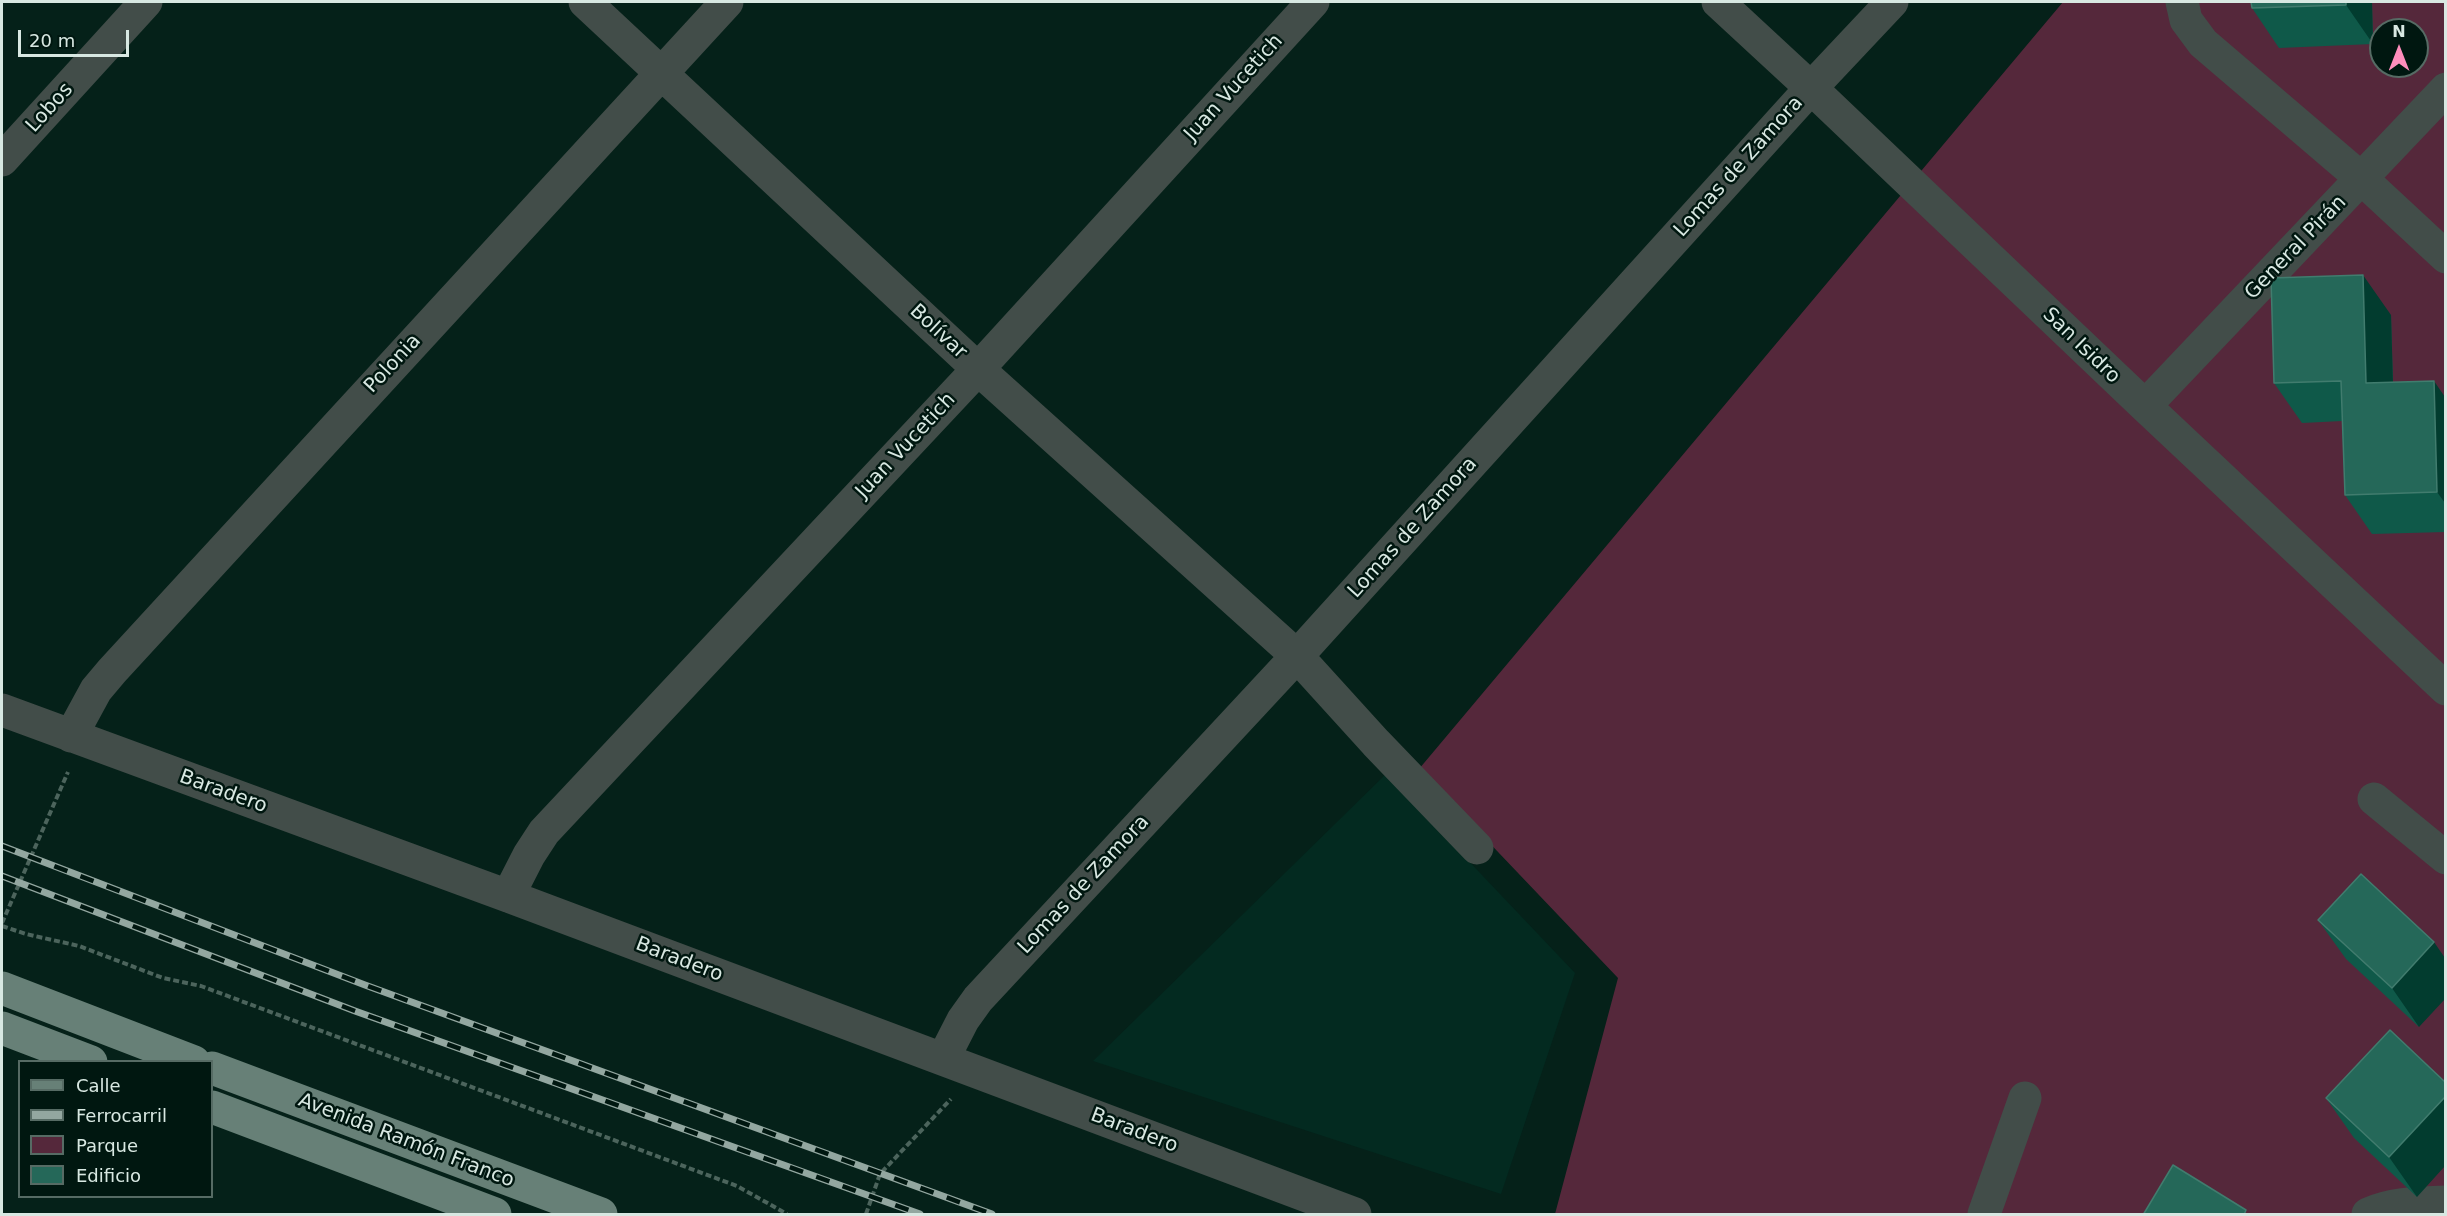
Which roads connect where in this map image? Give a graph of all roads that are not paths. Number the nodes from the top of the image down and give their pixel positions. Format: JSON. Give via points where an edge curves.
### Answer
{"nodes":[{"id":1,"x":146,"y":2,"type":"edge"},
{"id":2,"x":585,"y":2,"type":"edge"},
{"id":3,"x":727,"y":2,"type":"edge"},
{"id":4,"x":1313,"y":2,"type":"edge"},
{"id":5,"x":1718,"y":2,"type":"edge"},
{"id":6,"x":1892,"y":2,"type":"edge"},
{"id":7,"x":2182,"y":2,"type":"edge"},
{"id":8,"x":661,"y":73,"type":"junction"},
{"id":9,"x":1811,"y":87,"type":"junction"},
{"id":10,"x":2445,"y":88,"type":"edge"},
{"id":11,"x":5,"y":154,"type":"edge"},
{"id":12,"x":2362,"y":179,"type":"junction"},
{"id":13,"x":2445,"y":257,"type":"edge"},
{"id":14,"x":978,"y":369,"type":"junction"},
{"id":15,"x":2145,"y":406,"type":"junction"},
{"id":16,"x":1297,"y":656,"type":"junction"},
{"id":17,"x":2445,"y":689,"type":"edge"},
{"id":18,"x":2,"y":710,"type":"edge"},
{"id":19,"x":76,"y":738,"type":"junction"},
{"id":20,"x":2374,"y":799,"type":"dead end"},
{"id":21,"x":1477,"y":848,"type":"dead end"},
{"id":22,"x":2445,"y":858,"type":"edge"},
{"id":23,"x":508,"y":896,"type":"junction"},
{"id":24,"x":10,"y":992,"type":"edge"},
{"id":25,"x":4,"y":1034,"type":"edge"},
{"id":26,"x":943,"y":1059,"type":"junction"},
{"id":27,"x":85,"y":1060,"type":"edge"},
{"id":28,"x":189,"y":1060,"type":"edge"},
{"id":29,"x":213,"y":1068,"type":"edge"},
{"id":30,"x":2025,"y":1098,"type":"dead end"},
{"id":31,"x":213,"y":1107,"type":"edge"},
{"id":32,"x":2445,"y":1202,"type":"edge"},
{"id":33,"x":495,"y":1215,"type":"edge"},
{"id":34,"x":601,"y":1215,"type":"edge"},
{"id":35,"x":1355,"y":1215,"type":"edge"},
{"id":36,"x":1984,"y":1215,"type":"edge"},
{"id":37,"x":2368,"y":1215,"type":"edge"}],
"edges":[{"from":1,"to":11,"type":"street","name":"Lobos"},
{"from":2,"to":8,"type":"street","name":"Bolívar"},
{"from":3,"to":8,"type":"street","name":"Polonia"},
{"from":4,"to":14,"type":"street","name":"Juan Vucetich"},
{"from":5,"to":9,"type":"street","name":"San Isidro"},
{"from":6,"to":9,"type":"street","name":"Lomas de Zamora"},
{"from":7,"to":12,"type":"street","via":[[2186,20],[2203,43]]},
{"from":8,"to":14,"type":"street","name":"Bolívar"},
{"from":8,"to":19,"type":"street","name":"Polonia","via":[[112,671],[96,690]]},
{"from":9,"to":15,"type":"street","name":"San Isidro"},
{"from":9,"to":16,"type":"street","name":"Lomas de Zamora"},
{"from":10,"to":12,"type":"street","name":"General Pirán"},
{"from":12,"to":13,"type":"street"},
{"from":12,"to":15,"type":"street","name":"General Pirán"},
{"from":14,"to":16,"type":"street","name":"Bolívar"},
{"from":14,"to":23,"type":"street","name":"Juan Vucetich","via":[[544,832]]},
{"from":15,"to":17,"type":"street","name":"San Isidro"},
{"from":16,"to":21,"type":"street","name":"Bolívar"},
{"from":16,"to":26,"type":"street","name":"Lomas de Zamora","via":[[978,999]]},
{"from":18,"to":19,"type":"street","name":"Baradero"},
{"from":19,"to":23,"type":"street","name":"Baradero"},
{"from":20,"to":22,"type":"street"},
{"from":23,"to":26,"type":"street","name":"Baradero"},
{"from":24,"to":25,"type":"street"},
{"from":24,"to":28,"type":"main road"},
{"from":25,"to":27,"type":"main road"},
{"from":26,"to":35,"type":"street","name":"Baradero"},
{"from":29,"to":34,"type":"main road","name":"Avenida Ramón Franco"},
{"from":30,"to":36,"type":"street"},
{"from":31,"to":33,"type":"main road","name":"Avenida Ramón Franco"},
{"from":32,"to":37,"type":"street","via":[[2406,1203]]}]}
